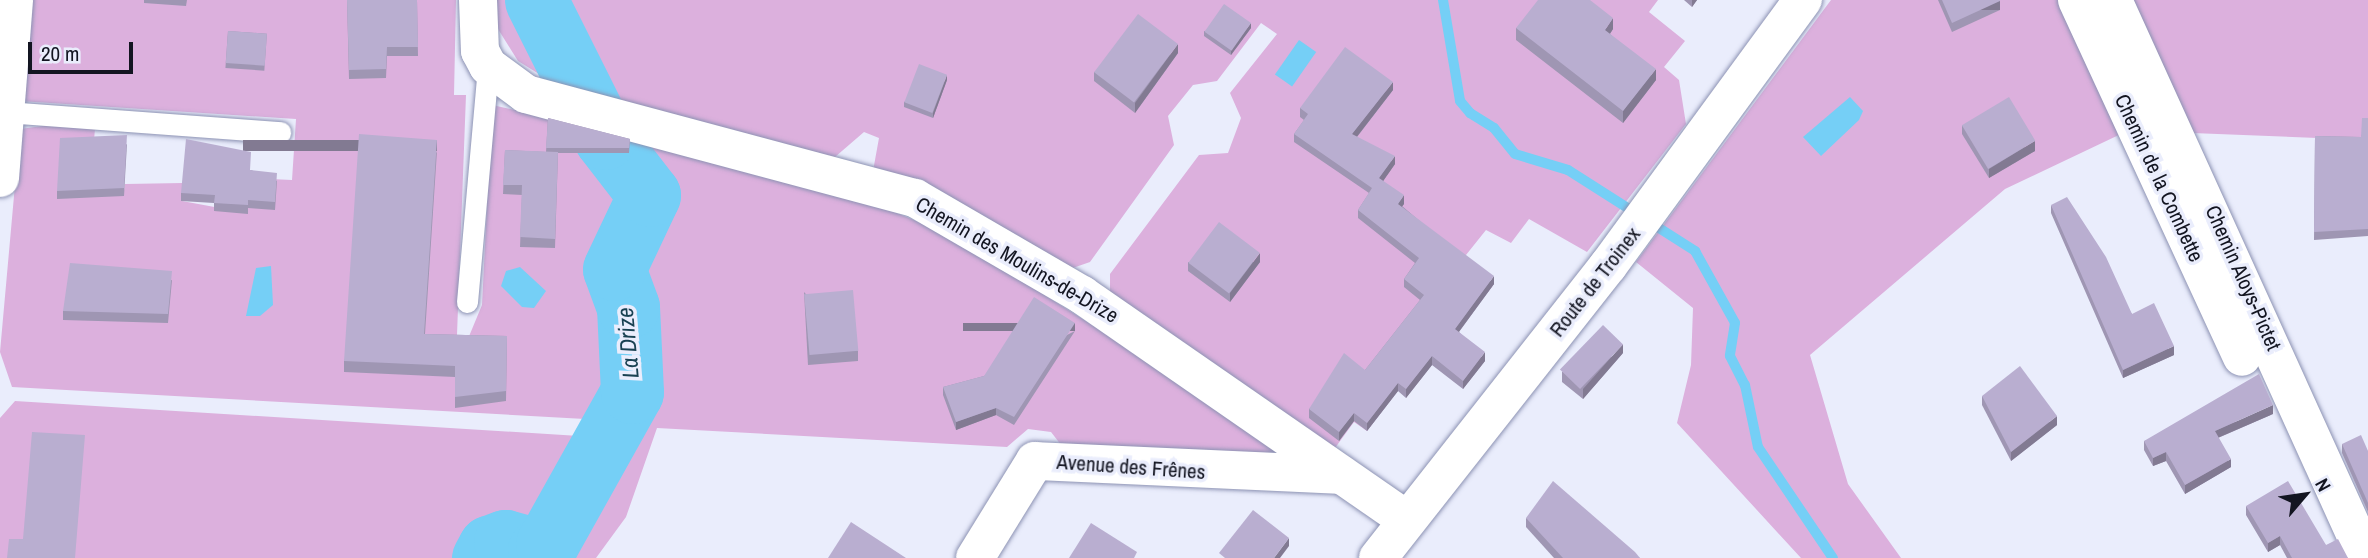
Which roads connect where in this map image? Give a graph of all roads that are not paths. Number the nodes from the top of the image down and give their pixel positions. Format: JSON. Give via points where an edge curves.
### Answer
{"nodes":[{"id":1,"x":14,"y":0,"type":"edge"},
{"id":2,"x":478,"y":0,"type":"edge"},
{"id":3,"x":1804,"y":0,"type":"edge"},
{"id":4,"x":2077,"y":0,"type":"edge"},
{"id":5,"x":2113,"y":0,"type":"edge"},
{"id":6,"x":488,"y":66,"type":"junction"},
{"id":7,"x":3,"y":128,"type":"edge"},
{"id":8,"x":281,"y":132,"type":"dead end"},
{"id":9,"x":0,"y":178,"type":"edge"},
{"id":10,"x":467,"y":302,"type":"dead end"},
{"id":11,"x":2242,"y":357,"type":"dead end"},
{"id":12,"x":1341,"y":475,"type":"junction"},
{"id":13,"x":1407,"y":520,"type":"junction"},
{"id":14,"x":975,"y":558,"type":"edge"},
{"id":15,"x":1378,"y":558,"type":"edge"},
{"id":16,"x":2366,"y":558,"type":"edge"}],
"edges":[{"from":1,"to":7,"type":"street"},
{"from":2,"to":6,"type":"street","via":[[478,36]]},
{"from":3,"to":13,"type":"street","name":"Route de Troinex","via":[[1608,266]]},
{"from":4,"to":11,"type":"street","name":"Chemin de la Combette"},
{"from":5,"to":16,"type":"street","name":"Chemin Aloys-Pictet"},
{"from":6,"to":10,"type":"lane"},
{"from":6,"to":12,"type":"street","name":"Chemin des Moulins-de-Drize","via":[[526,94],[564,107],[684,134],[915,198],[1082,295],[1305,443]]},
{"from":7,"to":8,"type":"lane"},
{"from":7,"to":9,"type":"street"},
{"from":12,"to":13,"type":"street","name":"Chemin des Moulins-de-Drize"},
{"from":12,"to":14,"type":"street","name":"Avenue des Frênes","via":[[1035,461]]},
{"from":13,"to":15,"type":"street","name":"Route de Troinex"}]}
